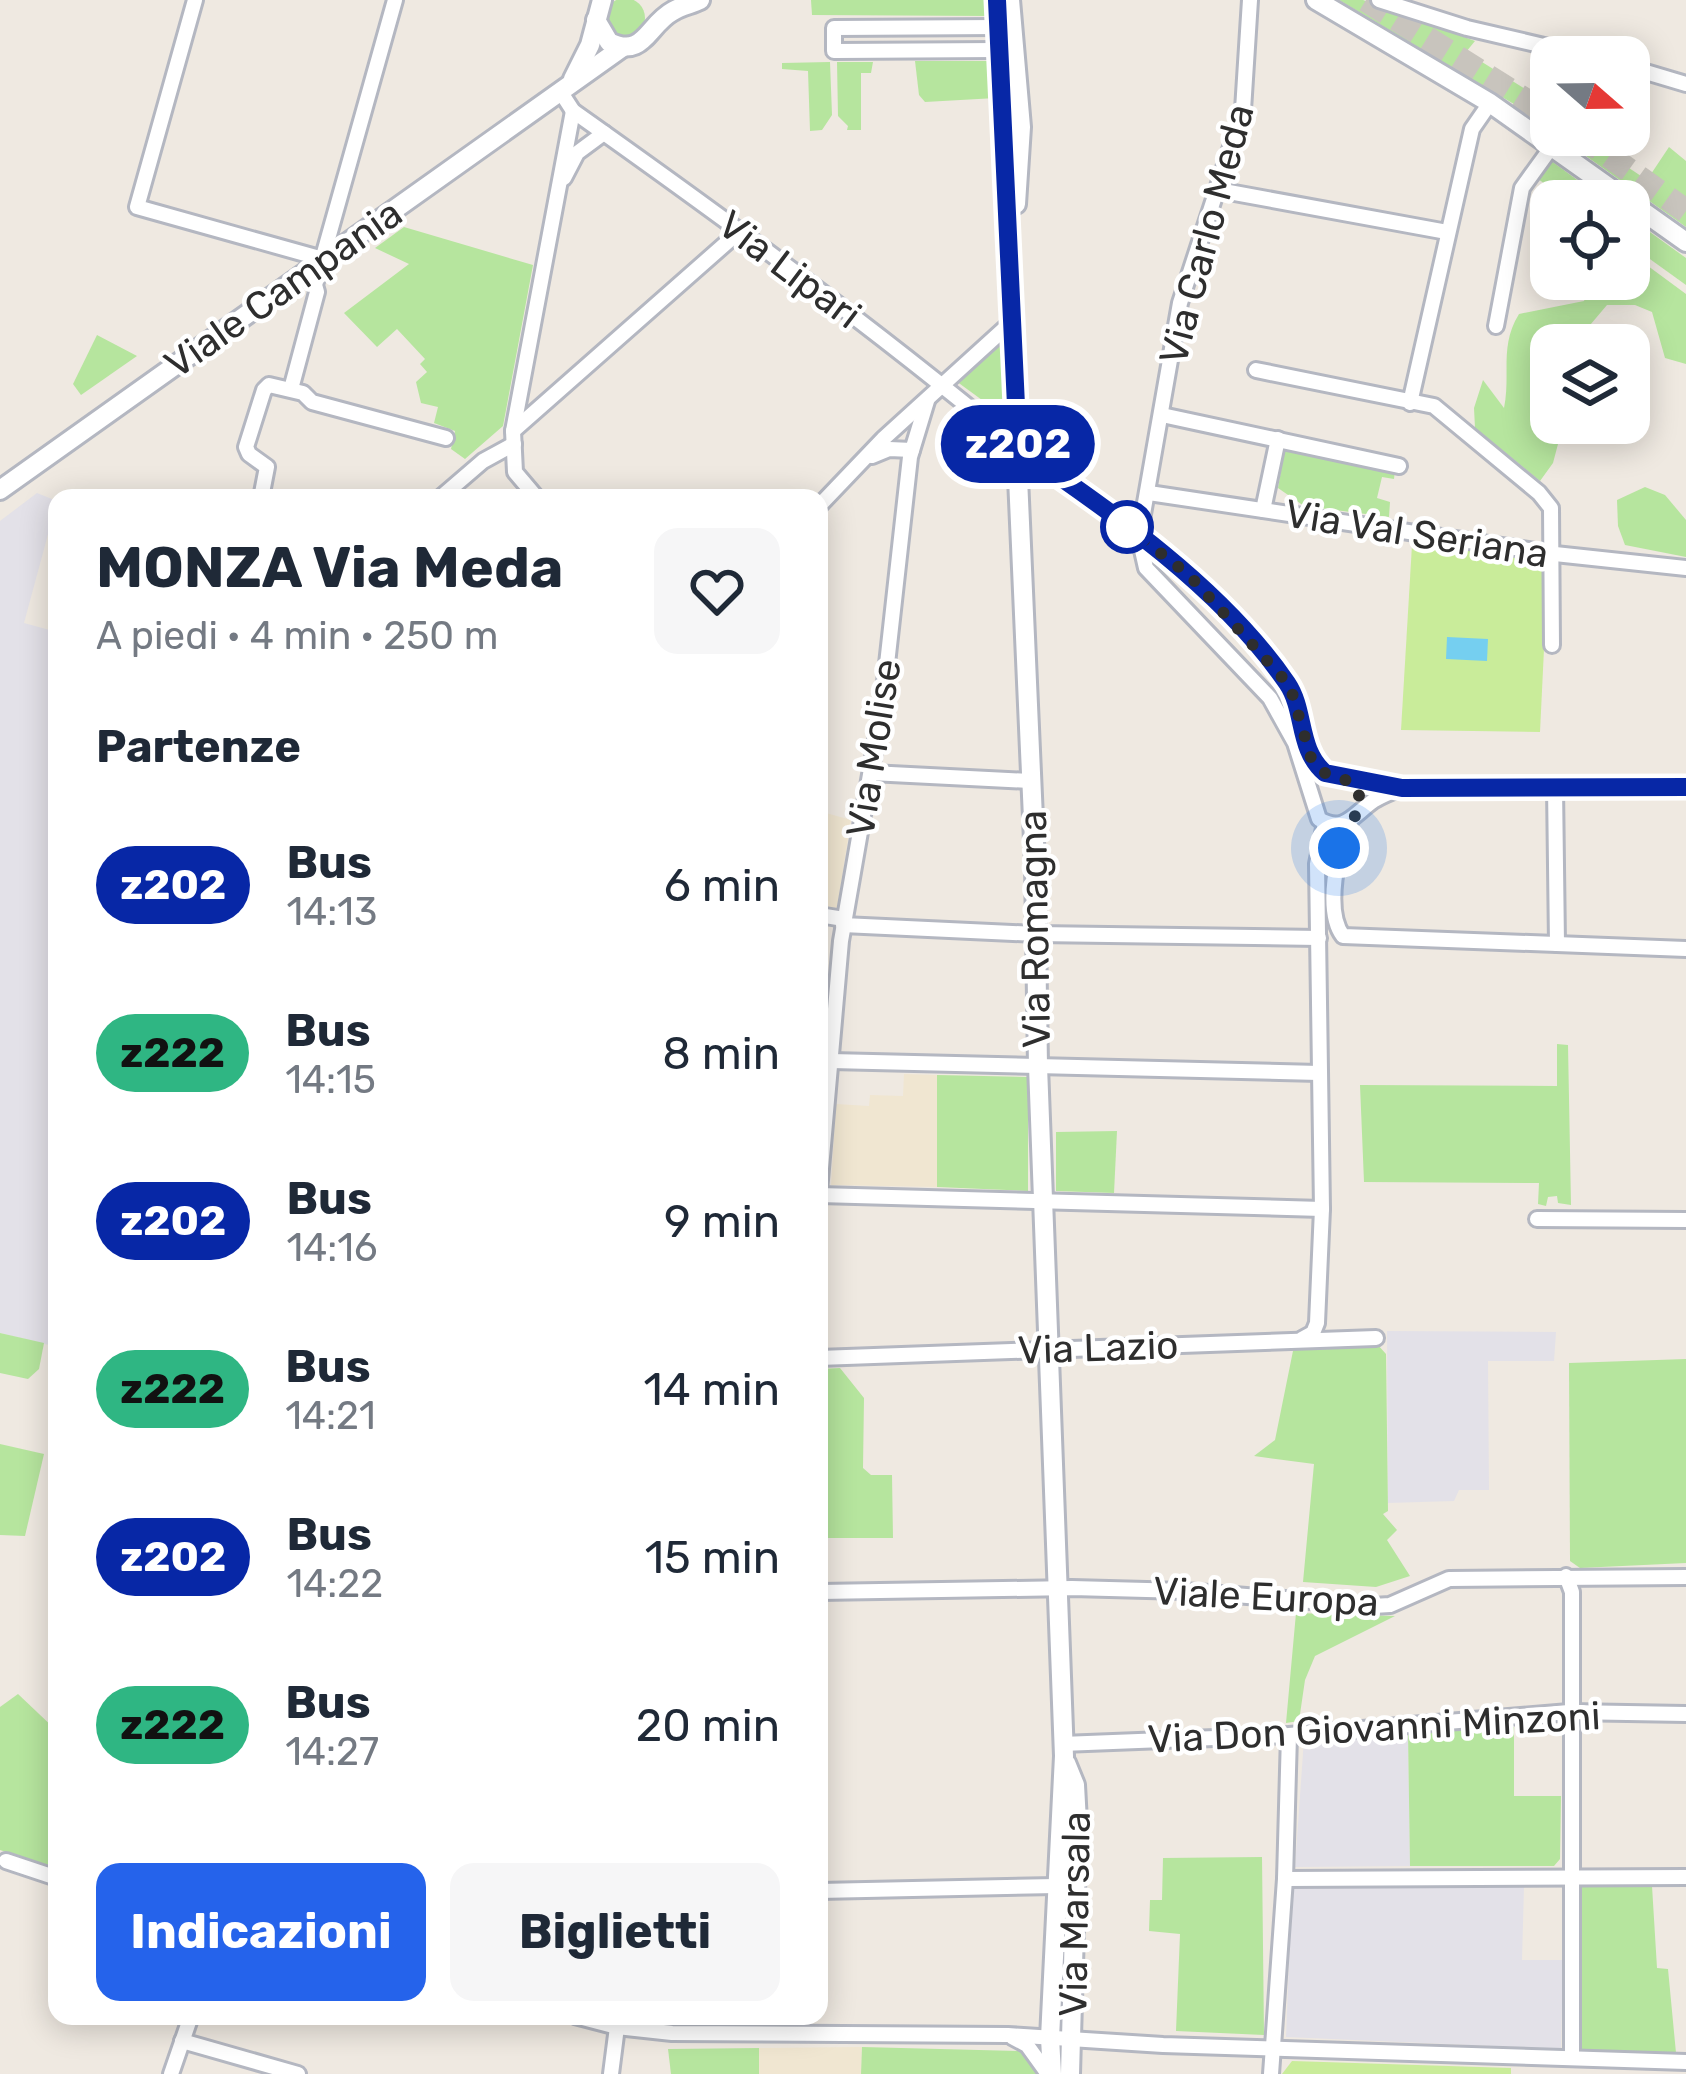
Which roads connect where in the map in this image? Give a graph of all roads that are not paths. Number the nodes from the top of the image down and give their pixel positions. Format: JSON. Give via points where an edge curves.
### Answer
{"nodes":[{"id":1,"x":195,"y":0,"type":"edge"},
{"id":2,"x":395,"y":0,"type":"edge"},
{"id":3,"x":700,"y":0,"type":"edge"},
{"id":4,"x":997,"y":0,"type":"edge"},
{"id":5,"x":1010,"y":0,"type":"edge"},
{"id":6,"x":1250,"y":0,"type":"edge"},
{"id":7,"x":1316,"y":0,"type":"edge"},
{"id":8,"x":1379,"y":0,"type":"edge"},
{"id":9,"x":651,"y":1,"type":"edge"},
{"id":10,"x":600,"y":5,"type":"edge"},
{"id":11,"x":988,"y":27,"type":"junction"},
{"id":12,"x":651,"y":34,"type":"junction"},
{"id":13,"x":1530,"y":43,"type":"edge"},
{"id":14,"x":623,"y":47,"type":"junction"},
{"id":15,"x":988,"y":50,"type":"junction"},
{"id":16,"x":1650,"y":73,"type":"edge"},
{"id":17,"x":1686,"y":83,"type":"edge"},
{"id":18,"x":568,"y":98,"type":"junction"},
{"id":19,"x":1490,"y":104,"type":"junction"},
{"id":20,"x":1530,"y":130,"type":"edge"},
{"id":21,"x":604,"y":133,"type":"junction"},
{"id":22,"x":1011,"y":147,"type":"junction"},
{"id":23,"x":1544,"y":156,"type":"edge"},
{"id":24,"x":1567,"y":156,"type":"edge"},
{"id":25,"x":559,"y":188,"type":"junction"},
{"id":26,"x":1218,"y":190,"type":"junction"},
{"id":27,"x":741,"y":230,"type":"junction"},
{"id":28,"x":1447,"y":232,"type":"junction"},
{"id":29,"x":1686,"y":242,"type":"edge"},
{"id":30,"x":323,"y":259,"type":"junction"},
{"id":31,"x":1014,"y":320,"type":"junction"},
{"id":32,"x":1496,"y":326,"type":"dead end"},
{"id":33,"x":1256,"y":370,"type":"dead end"},
{"id":34,"x":944,"y":386,"type":"junction"},
{"id":35,"x":291,"y":389,"type":"junction"},
{"id":36,"x":927,"y":401,"type":"junction"},
{"id":37,"x":1410,"y":403,"type":"junction"},
{"id":38,"x":1162,"y":415,"type":"junction"},
{"id":39,"x":446,"y":438,"type":"dead end"},
{"id":40,"x":513,"y":438,"type":"junction"},
{"id":41,"x":1278,"y":439,"type":"junction"},
{"id":42,"x":1018,"y":448,"type":"junction"},
{"id":43,"x":912,"y":450,"type":"junction"},
{"id":44,"x":868,"y":458,"type":"junction"},
{"id":45,"x":1400,"y":466,"type":"dead end"},
{"id":46,"x":263,"y":489,"type":"edge"},
{"id":47,"x":450,"y":489,"type":"edge"},
{"id":48,"x":529,"y":489,"type":"edge"},
{"id":49,"x":0,"y":490,"type":"edge"},
{"id":50,"x":1149,"y":494,"type":"junction"},
{"id":51,"x":828,"y":497,"type":"edge"},
{"id":52,"x":1263,"y":510,"type":"junction"},
{"id":53,"x":1139,"y":537,"type":"junction"},
{"id":54,"x":1555,"y":554,"type":"junction"},
{"id":55,"x":1686,"y":568,"type":"edge"},
{"id":56,"x":1552,"y":645,"type":"dead end"},
{"id":57,"x":871,"y":773,"type":"junction"},
{"id":58,"x":1342,"y":778,"type":"junction"},
{"id":59,"x":1030,"y":782,"type":"junction"},
{"id":60,"x":1555,"y":787,"type":"junction"},
{"id":61,"x":1686,"y":787,"type":"edge"},
{"id":62,"x":1402,"y":788,"type":"junction"},
{"id":63,"x":1312,"y":804,"type":"junction"},
{"id":64,"x":1353,"y":818,"type":"junction"},
{"id":65,"x":1325,"y":823,"type":"junction"},
{"id":66,"x":1318,"y":859,"type":"junction"},
{"id":67,"x":828,"y":918,"type":"edge"},
{"id":68,"x":844,"y":922,"type":"junction"},
{"id":69,"x":1036,"y":934,"type":"junction"},
{"id":70,"x":1319,"y":938,"type":"junction"},
{"id":71,"x":1557,"y":944,"type":"junction"},
{"id":72,"x":1686,"y":949,"type":"edge"},
{"id":73,"x":831,"y":1061,"type":"junction"},
{"id":74,"x":1038,"y":1066,"type":"junction"},
{"id":75,"x":1319,"y":1073,"type":"junction"},
{"id":76,"x":828,"y":1094,"type":"edge"},
{"id":77,"x":828,"y":1193,"type":"edge"},
{"id":78,"x":1043,"y":1199,"type":"junction"},
{"id":79,"x":1322,"y":1209,"type":"junction"},
{"id":80,"x":1538,"y":1219,"type":"dead end"},
{"id":81,"x":1686,"y":1220,"type":"edge"},
{"id":82,"x":1376,"y":1338,"type":"dead end"},
{"id":83,"x":1302,"y":1339,"type":"junction"},
{"id":84,"x":1048,"y":1348,"type":"junction"},
{"id":85,"x":828,"y":1358,"type":"edge"},
{"id":86,"x":1566,"y":1576,"type":"junction"},
{"id":87,"x":1686,"y":1577,"type":"edge"},
{"id":88,"x":1056,"y":1589,"type":"junction"},
{"id":89,"x":828,"y":1592,"type":"edge"},
{"id":90,"x":1569,"y":1712,"type":"junction"},
{"id":91,"x":1686,"y":1714,"type":"edge"},
{"id":92,"x":1289,"y":1735,"type":"junction"},
{"id":93,"x":1063,"y":1750,"type":"junction"},
{"id":94,"x":6,"y":1861,"type":"dead end"},
{"id":95,"x":48,"y":1875,"type":"edge"},
{"id":96,"x":1571,"y":1875,"type":"junction"},
{"id":97,"x":1686,"y":1877,"type":"edge"},
{"id":98,"x":1285,"y":1879,"type":"junction"},
{"id":99,"x":1056,"y":1886,"type":"junction"},
{"id":100,"x":828,"y":1891,"type":"edge"},
{"id":101,"x":188,"y":2025,"type":"edge"},
{"id":102,"x":613,"y":2025,"type":"edge"},
{"id":103,"x":672,"y":2025,"type":"edge"},
{"id":104,"x":699,"y":2025,"type":"edge"},
{"id":105,"x":730,"y":2025,"type":"edge"},
{"id":106,"x":617,"y":2026,"type":"junction"},
{"id":107,"x":672,"y":2033,"type":"junction"},
{"id":108,"x":1008,"y":2035,"type":"junction"},
{"id":109,"x":1050,"y":2038,"type":"junction"},
{"id":110,"x":1073,"y":2039,"type":"junction"},
{"id":111,"x":182,"y":2041,"type":"junction"},
{"id":112,"x":1275,"y":2049,"type":"junction"},
{"id":113,"x":1572,"y":2058,"type":"junction"},
{"id":114,"x":1686,"y":2062,"type":"edge"},
{"id":115,"x":1593,"y":2066,"type":"edge"},
{"id":116,"x":171,"y":2074,"type":"edge"},
{"id":117,"x":298,"y":2074,"type":"edge"},
{"id":118,"x":611,"y":2074,"type":"edge"},
{"id":119,"x":1050,"y":2074,"type":"edge"},
{"id":120,"x":1070,"y":2074,"type":"edge"},
{"id":121,"x":1271,"y":2074,"type":"edge"}],
"edges":[{"from":1,"to":30,"type":"street","via":[[137,208]]},
{"from":2,"to":30,"type":"street"},
{"from":3,"to":12,"type":"street","via":[[670,12]]},
{"from":4,"to":11,"type":"street","name":"Via Romagna"},
{"from":5,"to":22,"type":"street","name":"Via Romagna"},
{"from":6,"to":26,"type":"street","name":"Via Carlo Meda","via":[[1243,110]]},
{"from":7,"to":19,"type":"street"},
{"from":8,"to":13,"type":"street"},
{"from":9,"to":12,"type":"street"},
{"from":10,"to":14,"type":"street","via":[[605,39]]},
{"from":10,"to":18,"type":"street"},
{"from":11,"to":15,"type":"street","name":"Via Romagna"},
{"from":11,"to":15,"type":"street","via":[[834,28],[835,51]]},
{"from":12,"to":14,"type":"street","name":"Viale Campania"},
{"from":14,"to":18,"type":"street","name":"Viale Campania"},
{"from":15,"to":22,"type":"street","name":"Via Romagna"},
{"from":16,"to":17,"type":"street"},
{"from":18,"to":21,"type":"street","name":"Via Lipari"},
{"from":18,"to":25,"type":"street"},
{"from":18,"to":30,"type":"street","name":"Viale Campania"},
{"from":19,"to":20,"type":"street"},
{"from":19,"to":28,"type":"street","via":[[1472,129]]},
{"from":21,"to":25,"type":"street","via":[[577,153]]},
{"from":21,"to":27,"type":"street","name":"Via Lipari"},
{"from":22,"to":31,"type":"street","name":"Via Romagna"},
{"from":23,"to":32,"type":"street","via":[[1522,188]]},
{"from":24,"to":29,"type":"street"},
{"from":25,"to":40,"type":"street"},
{"from":26,"to":28,"type":"street"},
{"from":26,"to":38,"type":"street","name":"Via Carlo Meda","via":[[1180,303]]},
{"from":27,"to":34,"type":"street","name":"Via Lipari"},
{"from":27,"to":40,"type":"street"},
{"from":28,"to":37,"type":"street"},
{"from":30,"to":35,"type":"street"},
{"from":30,"to":49,"type":"street","name":"Viale Campania"},
{"from":31,"to":34,"type":"street"},
{"from":31,"to":42,"type":"street","name":"Via Romagna"},
{"from":33,"to":37,"type":"street"},
{"from":34,"to":36,"type":"street"},
{"from":34,"to":42,"type":"street","name":"Via Lipari"},
{"from":35,"to":39,"type":"street"},
{"from":35,"to":46,"type":"street","via":[[264,389],[246,447],[267,466]]},
{"from":36,"to":43,"type":"street","name":"Via Molise"},
{"from":36,"to":44,"type":"street"},
{"from":37,"to":54,"type":"street","via":[[1434,406],[1539,494],[1551,508]]},
{"from":38,"to":41,"type":"street"},
{"from":38,"to":50,"type":"street","name":"Via Carlo Meda"},
{"from":40,"to":47,"type":"street"},
{"from":40,"to":48,"type":"street","via":[[515,472]]},
{"from":41,"to":45,"type":"street"},
{"from":41,"to":52,"type":"street"},
{"from":42,"to":53,"type":"street"},
{"from":42,"to":59,"type":"street","name":"Via Romagna"},
{"from":43,"to":44,"type":"street","via":[[889,448]]},
{"from":43,"to":57,"type":"street","name":"Via Molise"},
{"from":44,"to":51,"type":"street"},
{"from":50,"to":52,"type":"street","name":"Via Val Seriana"},
{"from":50,"to":53,"type":"street","name":"Via Carlo Meda"},
{"from":52,"to":54,"type":"street","name":"Via Val Seriana"},
{"from":53,"to":58,"type":"street","via":[[1189,575],[1290,686],[1311,758]]},
{"from":53,"to":63,"type":"street","via":[[1146,568],[1270,698]]},
{"from":54,"to":55,"type":"street","name":"Via Val Seriana"},
{"from":54,"to":56,"type":"street"},
{"from":57,"to":59,"type":"street"},
{"from":57,"to":68,"type":"street","name":"Via Molise"},
{"from":58,"to":62,"type":"street"},
{"from":58,"to":63,"type":"street","via":[[1319,783]]},
{"from":58,"to":64,"type":"street","via":[[1359,795]]},
{"from":59,"to":69,"type":"street","name":"Via Romagna"},
{"from":60,"to":61,"type":"street"},
{"from":60,"to":62,"type":"street"},
{"from":60,"to":71,"type":"street"},
{"from":62,"to":64,"type":"street"},
{"from":63,"to":65,"type":"street"},
{"from":63,"to":66,"type":"street"},
{"from":64,"to":65,"type":"street"},
{"from":64,"to":71,"type":"street","via":[[1335,864],[1343,936]]},
{"from":65,"to":66,"type":"street"},
{"from":66,"to":70,"type":"street"},
{"from":67,"to":68,"type":"street"},
{"from":68,"to":69,"type":"street"},
{"from":68,"to":73,"type":"street","name":"Via Molise"},
{"from":69,"to":70,"type":"street"},
{"from":69,"to":74,"type":"street","name":"Via Romagna"},
{"from":70,"to":75,"type":"street"},
{"from":71,"to":72,"type":"street"},
{"from":73,"to":74,"type":"street"},
{"from":73,"to":76,"type":"street","name":"Via Molise"},
{"from":74,"to":75,"type":"street"},
{"from":74,"to":78,"type":"street","name":"Via Romagna"},
{"from":75,"to":79,"type":"street"},
{"from":77,"to":78,"type":"street"},
{"from":78,"to":79,"type":"street"},
{"from":78,"to":84,"type":"street","name":"Via Romagna"},
{"from":79,"to":83,"type":"street","via":[[1317,1323]]},
{"from":80,"to":81,"type":"street"},
{"from":82,"to":83,"type":"street","name":"Via Lazio"},
{"from":83,"to":84,"type":"street","name":"Via Lazio"},
{"from":84,"to":85,"type":"street","name":"Via Lazio"},
{"from":84,"to":88,"type":"street","name":"Via Romagna"},
{"from":86,"to":87,"type":"street","name":"Viale Europa"},
{"from":86,"to":88,"type":"street","name":"Viale Europa","via":[[1449,1579],[1373,1606]]},
{"from":86,"to":90,"type":"street"},
{"from":88,"to":89,"type":"street","name":"Viale Europa"},
{"from":88,"to":93,"type":"street","name":"Via Marsala"},
{"from":90,"to":91,"type":"street","name":"Via Don Giovanni Minzoni"},
{"from":90,"to":92,"type":"street","name":"Via Don Giovanni Minzoni"},
{"from":90,"to":96,"type":"street"},
{"from":92,"to":93,"type":"street","name":"Via Don Giovanni Minzoni"},
{"from":92,"to":98,"type":"street"},
{"from":93,"to":99,"type":"street","name":"Via Marsala"},
{"from":93,"to":110,"type":"street","name":"Via Marsala","via":[[1076,1804]]},
{"from":94,"to":95,"type":"street"},
{"from":96,"to":97,"type":"street"},
{"from":96,"to":98,"type":"street"},
{"from":96,"to":113,"type":"street"},
{"from":98,"to":112,"type":"street"},
{"from":99,"to":100,"type":"street"},
{"from":99,"to":109,"type":"street","name":"Via Marsala"},
{"from":101,"to":111,"type":"street"},
{"from":102,"to":106,"type":"street"},
{"from":103,"to":107,"type":"street"},
{"from":104,"to":107,"type":"street"},
{"from":105,"to":108,"type":"street"},
{"from":106,"to":107,"type":"street"},
{"from":106,"to":118,"type":"street"},
{"from":108,"to":109,"type":"street"},
{"from":108,"to":119,"type":"street"},
{"from":109,"to":110,"type":"street"},
{"from":109,"to":119,"type":"street","name":"Via Marsala"},
{"from":110,"to":112,"type":"street"},
{"from":110,"to":120,"type":"street","name":"Via Marsala"},
{"from":111,"to":116,"type":"street"},
{"from":111,"to":117,"type":"street"},
{"from":112,"to":113,"type":"street"},
{"from":112,"to":121,"type":"street"},
{"from":113,"to":115,"type":"street"},
{"from":114,"to":115,"type":"street"}]}
